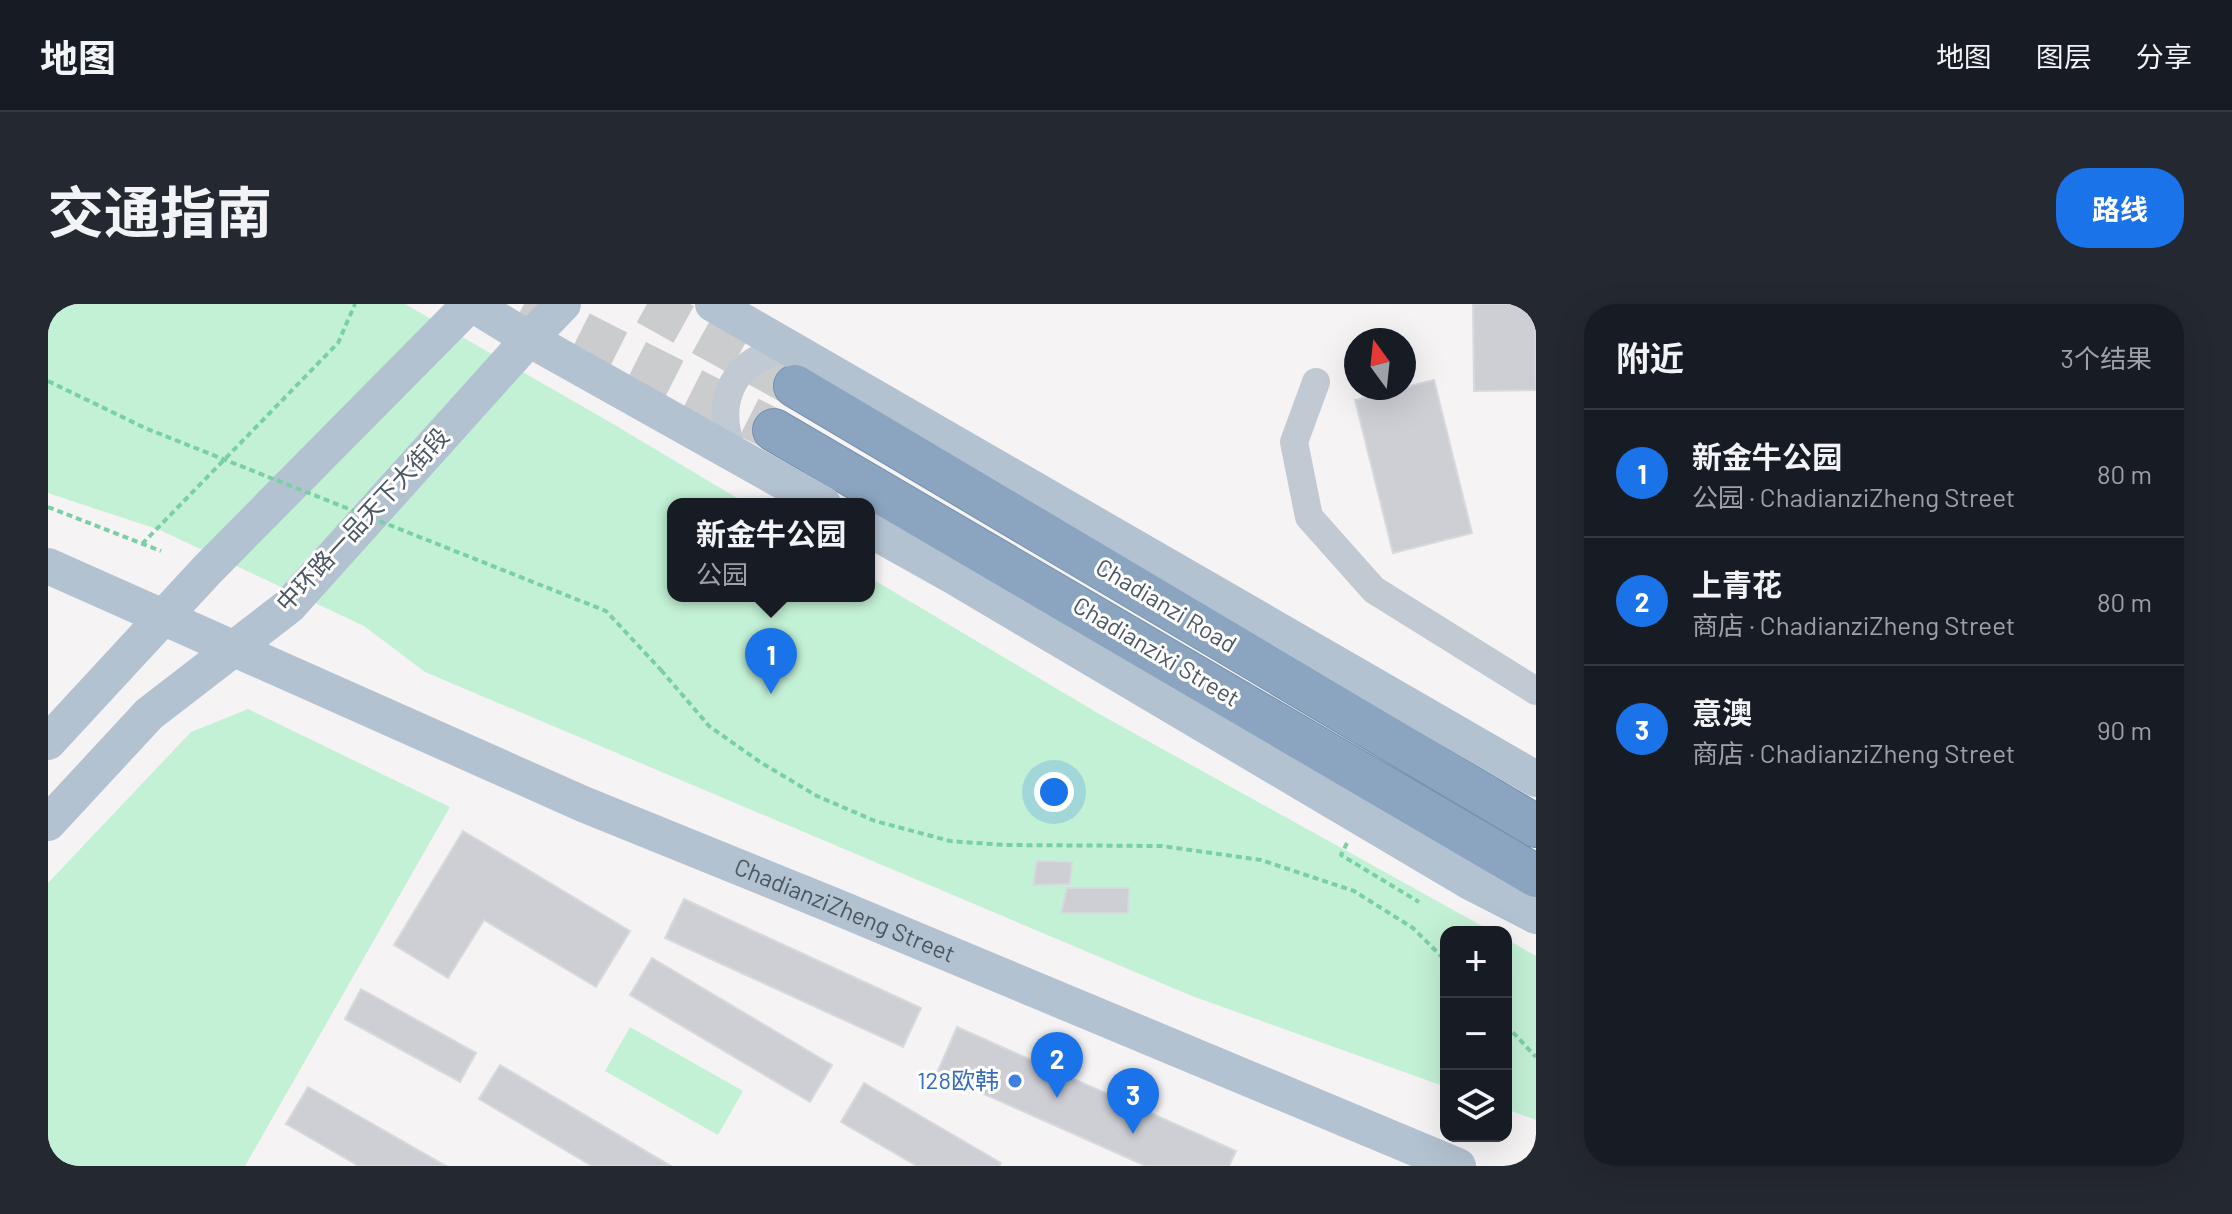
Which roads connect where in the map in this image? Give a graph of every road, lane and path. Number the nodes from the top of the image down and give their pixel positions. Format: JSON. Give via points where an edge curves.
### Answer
{"nodes":[{"id":1,"x":355,"y":304,"type":"edge"},
{"id":2,"x":471,"y":304,"type":"edge"},
{"id":3,"x":563,"y":304,"type":"edge"},
{"id":4,"x":713,"y":304,"type":"edge"},
{"id":5,"x":529,"y":339,"type":"junction"},
{"id":6,"x":793,"y":368,"type":"junction"},
{"id":7,"x":48,"y":381,"type":"edge"},
{"id":8,"x":1316,"y":382,"type":"dead end"},
{"id":9,"x":774,"y":430,"type":"tunnel mouth"},
{"id":10,"x":734,"y":454,"type":"junction"},
{"id":11,"x":812,"y":498,"type":"edge"},
{"id":12,"x":48,"y":507,"type":"edge"},
{"id":13,"x":875,"y":532,"type":"edge"},
{"id":14,"x":142,"y":544,"type":"junction"},
{"id":15,"x":161,"y":551,"type":"dead end"},
{"id":16,"x":48,"y":566,"type":"edge"},
{"id":17,"x":164,"y":618,"type":"junction"},
{"id":18,"x":234,"y":649,"type":"junction"},
{"id":19,"x":1536,"y":691,"type":"edge"},
{"id":20,"x":48,"y":742,"type":"edge"},
{"id":21,"x":1536,"y":779,"type":"edge"},
{"id":22,"x":48,"y":823,"type":"edge"},
{"id":23,"x":1536,"y":826,"type":"edge"},
{"id":24,"x":1348,"y":841,"type":"dead end"},
{"id":25,"x":1536,"y":876,"type":"edge"},
{"id":26,"x":1419,"y":902,"type":"dead end"},
{"id":27,"x":1536,"y":916,"type":"edge"},
{"id":28,"x":1440,"y":955,"type":"edge"},
{"id":29,"x":1512,"y":1031,"type":"edge"},
{"id":30,"x":1536,"y":1057,"type":"edge"},
{"id":31,"x":1458,"y":1166,"type":"edge"}],
"edges":[{"from":1,"to":14,"type":"path","via":[[338,343]]},
{"from":2,"to":5,"type":"main road"},
{"from":2,"to":17,"type":"main road"},
{"from":3,"to":5,"type":"main road","name":"中环路一品天下大街段"},
{"from":4,"to":6,"type":"main road"},
{"from":5,"to":10,"type":"main road"},
{"from":5,"to":18,"type":"main road","name":"中环路一品天下大街段","via":[[289,606]]},
{"from":6,"to":10,"type":"lane","via":[[773,351],[758,357],[734,380],[725,411]]},
{"from":6,"to":21,"type":"main road"},
{"from":6,"to":23,"type":"highway","name":"Chadianzi Road"},
{"from":7,"to":28,"type":"path","bridge":true,"via":[[145,428],[606,611],[709,726],[817,796],[875,821],[950,841],[1162,846],[1261,860],[1354,891],[1413,928]]},
{"from":8,"to":19,"type":"lane","via":[[1294,442],[1309,517],[1374,590]]},
{"from":9,"to":25,"type":"highway","name":"Chadianzixi Street"},
{"from":10,"to":11,"type":"main road"},
{"from":12,"to":14,"type":"path"},
{"from":13,"to":27,"type":"main road"},
{"from":14,"to":15,"type":"path"},
{"from":16,"to":17,"type":"main road"},
{"from":17,"to":18,"type":"main road","name":"ChadianziZheng Street"},
{"from":17,"to":20,"type":"main road"},
{"from":18,"to":22,"type":"main road","name":"中环路一品天下大街段","via":[[149,714]]},
{"from":18,"to":31,"type":"main road","name":"ChadianziZheng Street","via":[[583,804]]},
{"from":24,"to":26,"type":"path","via":[[1341,855]]},
{"from":29,"to":30,"type":"path"}]}
